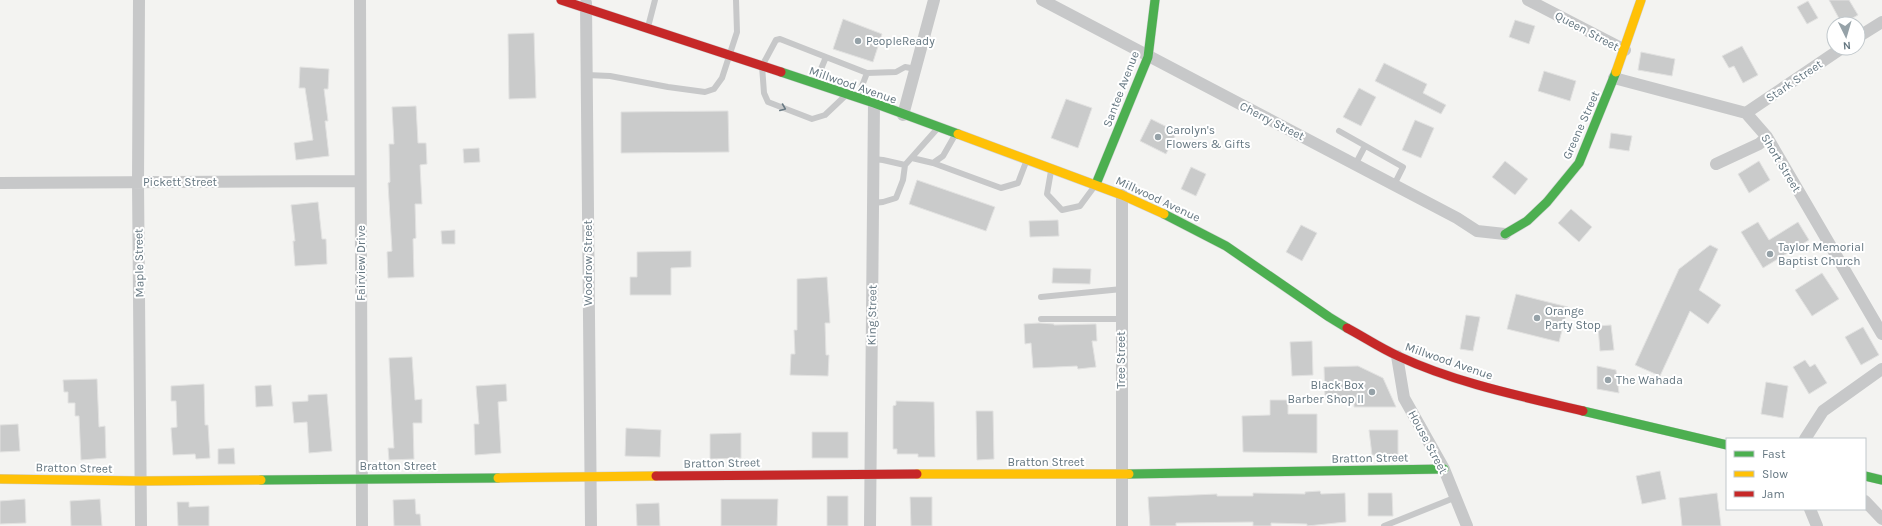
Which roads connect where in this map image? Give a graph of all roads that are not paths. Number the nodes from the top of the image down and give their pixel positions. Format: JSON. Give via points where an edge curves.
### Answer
{"nodes":[{"id":1,"x":139,"y":0,"type":"edge"},
{"id":2,"x":360,"y":0,"type":"edge"},
{"id":3,"x":562,"y":0,"type":"edge"},
{"id":4,"x":656,"y":0,"type":"edge"},
{"id":5,"x":736,"y":0,"type":"edge"},
{"id":6,"x":934,"y":0,"type":"edge"},
{"id":7,"x":1042,"y":0,"type":"edge"},
{"id":8,"x":1155,"y":0,"type":"edge"},
{"id":9,"x":1528,"y":0,"type":"edge"},
{"id":10,"x":1641,"y":0,"type":"edge"},
{"id":11,"x":586,"y":4,"type":"edge"},
{"id":12,"x":1882,"y":22,"type":"edge"},
{"id":13,"x":648,"y":28,"type":"junction"},
{"id":14,"x":1866,"y":33,"type":"edge"},
{"id":15,"x":1625,"y":50,"type":"junction"},
{"id":16,"x":729,"y":55,"type":"junction"},
{"id":17,"x":1830,"y":56,"type":"edge"},
{"id":18,"x":826,"y":57,"type":"junction"},
{"id":19,"x":1148,"y":57,"type":"junction"},
{"id":20,"x":762,"y":66,"type":"junction"},
{"id":21,"x":916,"y":69,"type":"junction"},
{"id":22,"x":867,"y":73,"type":"junction"},
{"id":23,"x":587,"y":75,"type":"junction"},
{"id":24,"x":1614,"y":78,"type":"junction"},
{"id":25,"x":815,"y":84,"type":"junction"},
{"id":26,"x":846,"y":94,"type":"junction"},
{"id":27,"x":857,"y":98,"type":"junction"},
{"id":28,"x":874,"y":103,"type":"junction"},
{"id":29,"x":1746,"y":113,"type":"junction"},
{"id":30,"x":903,"y":115,"type":"junction"},
{"id":31,"x":939,"y":128,"type":"junction"},
{"id":32,"x":1339,"y":131,"type":"dead end"},
{"id":33,"x":956,"y":134,"type":"junction"},
{"id":34,"x":1767,"y":137,"type":"junction"},
{"id":35,"x":1365,"y":146,"type":"junction"},
{"id":36,"x":912,"y":158,"type":"junction"},
{"id":37,"x":873,"y":159,"type":"junction"},
{"id":38,"x":1027,"y":159,"type":"junction"},
{"id":39,"x":934,"y":163,"type":"junction"},
{"id":40,"x":1355,"y":164,"type":"junction"},
{"id":41,"x":1716,"y":164,"type":"dead end"},
{"id":42,"x":905,"y":165,"type":"junction"},
{"id":43,"x":1052,"y":168,"type":"junction"},
{"id":44,"x":360,"y":181,"type":"junction"},
{"id":45,"x":138,"y":182,"type":"junction"},
{"id":46,"x":0,"y":183,"type":"edge"},
{"id":47,"x":1096,"y":184,"type":"junction"},
{"id":48,"x":1394,"y":185,"type":"junction"},
{"id":49,"x":1122,"y":195,"type":"junction"},
{"id":50,"x":873,"y":203,"type":"junction"},
{"id":51,"x":1505,"y":234,"type":"joint"},
{"id":52,"x":1122,"y":289,"type":"junction"},
{"id":53,"x":1041,"y":297,"type":"dead end"},
{"id":54,"x":1041,"y":318,"type":"dead end"},
{"id":55,"x":1121,"y":319,"type":"junction"},
{"id":56,"x":1882,"y":334,"type":"edge"},
{"id":57,"x":1396,"y":356,"type":"junction"},
{"id":58,"x":1882,"y":369,"type":"edge"},
{"id":59,"x":1806,"y":438,"type":"edge"},
{"id":60,"x":1726,"y":445,"type":"edge"},
{"id":61,"x":1444,"y":469,"type":"junction"},
{"id":62,"x":870,"y":474,"type":"junction"},
{"id":63,"x":1120,"y":474,"type":"junction"},
{"id":64,"x":1866,"y":476,"type":"edge"},
{"id":65,"x":590,"y":477,"type":"junction"},
{"id":66,"x":0,"y":479,"type":"edge"},
{"id":67,"x":362,"y":479,"type":"junction"},
{"id":68,"x":1882,"y":480,"type":"edge"},
{"id":69,"x":141,"y":481,"type":"junction"},
{"id":70,"x":1454,"y":498,"type":"junction"},
{"id":71,"x":1866,"y":502,"type":"edge"},
{"id":72,"x":1810,"y":510,"type":"edge"},
{"id":73,"x":1882,"y":519,"type":"edge"},
{"id":74,"x":141,"y":526,"type":"edge"},
{"id":75,"x":362,"y":526,"type":"edge"},
{"id":76,"x":591,"y":526,"type":"edge"},
{"id":77,"x":870,"y":526,"type":"edge"},
{"id":78,"x":1122,"y":526,"type":"edge"},
{"id":79,"x":1384,"y":526,"type":"edge"},
{"id":80,"x":1467,"y":526,"type":"edge"},
{"id":81,"x":1816,"y":526,"type":"edge"}],
"edges":[{"from":1,"to":45,"type":"street","name":"Maple Street"},
{"from":2,"to":44,"type":"street","name":"Fairview Drive"},
{"from":3,"to":11,"type":"street","name":"Millwood Avenue"},
{"from":4,"to":13,"type":"lane"},
{"from":5,"to":16,"type":"lane","via":[[736,32]]},
{"from":6,"to":21,"type":"street"},
{"from":7,"to":19,"type":"street","name":"Cherry Street"},
{"from":8,"to":19,"type":"street","name":"Santee Avenue"},
{"from":9,"to":15,"type":"street","name":"Queen Street"},
{"from":10,"to":15,"type":"street","name":"Greene Street"},
{"from":11,"to":13,"type":"street","name":"Millwood Avenue"},
{"from":11,"to":23,"type":"street","name":"Woodrow Street"},
{"from":12,"to":14,"type":"street"},
{"from":13,"to":16,"type":"street","name":"Millwood Avenue"},
{"from":15,"to":24,"type":"street","name":"Greene Street"},
{"from":16,"to":20,"type":"street","name":"Millwood Avenue"},
{"from":16,"to":23,"type":"lane","via":[[722,78],[714,89],[705,92],[610,76]]},
{"from":17,"to":29,"type":"street","name":"Stark Street"},
{"from":18,"to":20,"type":"lane","via":[[780,39],[776,40]]},
{"from":18,"to":22,"type":"lane"},
{"from":18,"to":25,"type":"lane"},
{"from":19,"to":40,"type":"street","name":"Cherry Street"},
{"from":19,"to":47,"type":"street","name":"Santee Avenue"},
{"from":20,"to":25,"type":"street","name":"Millwood Avenue"},
{"from":20,"to":26,"type":"lane","one_way":true,"via":[[764,93],[768,102],[812,119],[825,115]]},
{"from":21,"to":22,"type":"lane","via":[[905,67],[896,72]]},
{"from":21,"to":30,"type":"street"},
{"from":22,"to":27,"type":"lane"},
{"from":23,"to":65,"type":"street","name":"Woodrow Street"},
{"from":24,"to":29,"type":"street"},
{"from":24,"to":51,"type":"street","name":"Greene Street","via":[[1579,163],[1547,202],[1527,221]]},
{"from":25,"to":26,"type":"street","name":"Millwood Avenue"},
{"from":26,"to":27,"type":"street","name":"Millwood Avenue"},
{"from":27,"to":28,"type":"street","name":"Millwood Avenue"},
{"from":28,"to":30,"type":"street","name":"Millwood Avenue"},
{"from":28,"to":37,"type":"street","name":"King Street"},
{"from":29,"to":34,"type":"street","name":"Short Street"},
{"from":30,"to":31,"type":"street","name":"Millwood Avenue"},
{"from":31,"to":33,"type":"street","name":"Millwood Avenue"},
{"from":31,"to":36,"type":"lane"},
{"from":32,"to":35,"type":"lane"},
{"from":33,"to":38,"type":"street","name":"Millwood Avenue"},
{"from":33,"to":39,"type":"lane","via":[[943,156]]},
{"from":34,"to":41,"type":"street","via":[[1759,144]]},
{"from":34,"to":56,"type":"street","name":"Short Street"},
{"from":35,"to":40,"type":"lane"},
{"from":35,"to":48,"type":"lane","via":[[1403,167]]},
{"from":36,"to":39,"type":"lane"},
{"from":36,"to":42,"type":"lane"},
{"from":37,"to":42,"type":"lane"},
{"from":37,"to":50,"type":"street","name":"King Street"},
{"from":38,"to":39,"type":"lane","via":[[1018,183],[1001,188]]},
{"from":38,"to":43,"type":"street","name":"Millwood Avenue"},
{"from":40,"to":48,"type":"street","name":"Cherry Street"},
{"from":42,"to":50,"type":"lane","via":[[903,180],[896,198]]},
{"from":43,"to":47,"type":"street","name":"Millwood Avenue"},
{"from":43,"to":47,"type":"lane","via":[[1047,194],[1062,210],[1080,206]]},
{"from":44,"to":45,"type":"street","name":"Pickett Street"},
{"from":44,"to":67,"type":"street","name":"Fairview Drive"},
{"from":45,"to":46,"type":"street","name":"Pickett Street"},
{"from":45,"to":69,"type":"street","name":"Maple Street"},
{"from":47,"to":49,"type":"street","name":"Millwood Avenue"},
{"from":48,"to":51,"type":"street","name":"Cherry Street","via":[[1477,231]]},
{"from":49,"to":52,"type":"street","name":"Tree Street"},
{"from":49,"to":57,"type":"street","name":"Millwood Avenue","via":[[1226,246],[1329,317]]},
{"from":50,"to":62,"type":"street","name":"King Street"},
{"from":52,"to":53,"type":"lane"},
{"from":52,"to":55,"type":"street","name":"Tree Street"},
{"from":54,"to":55,"type":"lane"},
{"from":55,"to":63,"type":"street","name":"Tree Street"},
{"from":57,"to":60,"type":"street","name":"Millwood Avenue","via":[[1498,391]]},
{"from":57,"to":61,"type":"street","name":"House Street","via":[[1404,398]]},
{"from":58,"to":59,"type":"street","via":[[1823,411]]},
{"from":61,"to":63,"type":"street","name":"Bratton Street"},
{"from":61,"to":70,"type":"street","name":"House Street"},
{"from":62,"to":63,"type":"street","name":"Bratton Street"},
{"from":62,"to":65,"type":"street","name":"Bratton Street"},
{"from":62,"to":77,"type":"street","name":"King Street"},
{"from":63,"to":78,"type":"street","name":"Tree Street"},
{"from":64,"to":68,"type":"street"},
{"from":65,"to":67,"type":"street","name":"Bratton Street"},
{"from":65,"to":76,"type":"street","name":"Woodrow Street"},
{"from":66,"to":69,"type":"street","name":"Bratton Street"},
{"from":67,"to":69,"type":"street","name":"Bratton Street"},
{"from":67,"to":75,"type":"street","name":"Fairview Drive"},
{"from":69,"to":74,"type":"street","name":"Maple Street"},
{"from":70,"to":79,"type":"lane"},
{"from":70,"to":80,"type":"street","name":"House Street"},
{"from":71,"to":73,"type":"street"},
{"from":72,"to":81,"type":"street"}]}
